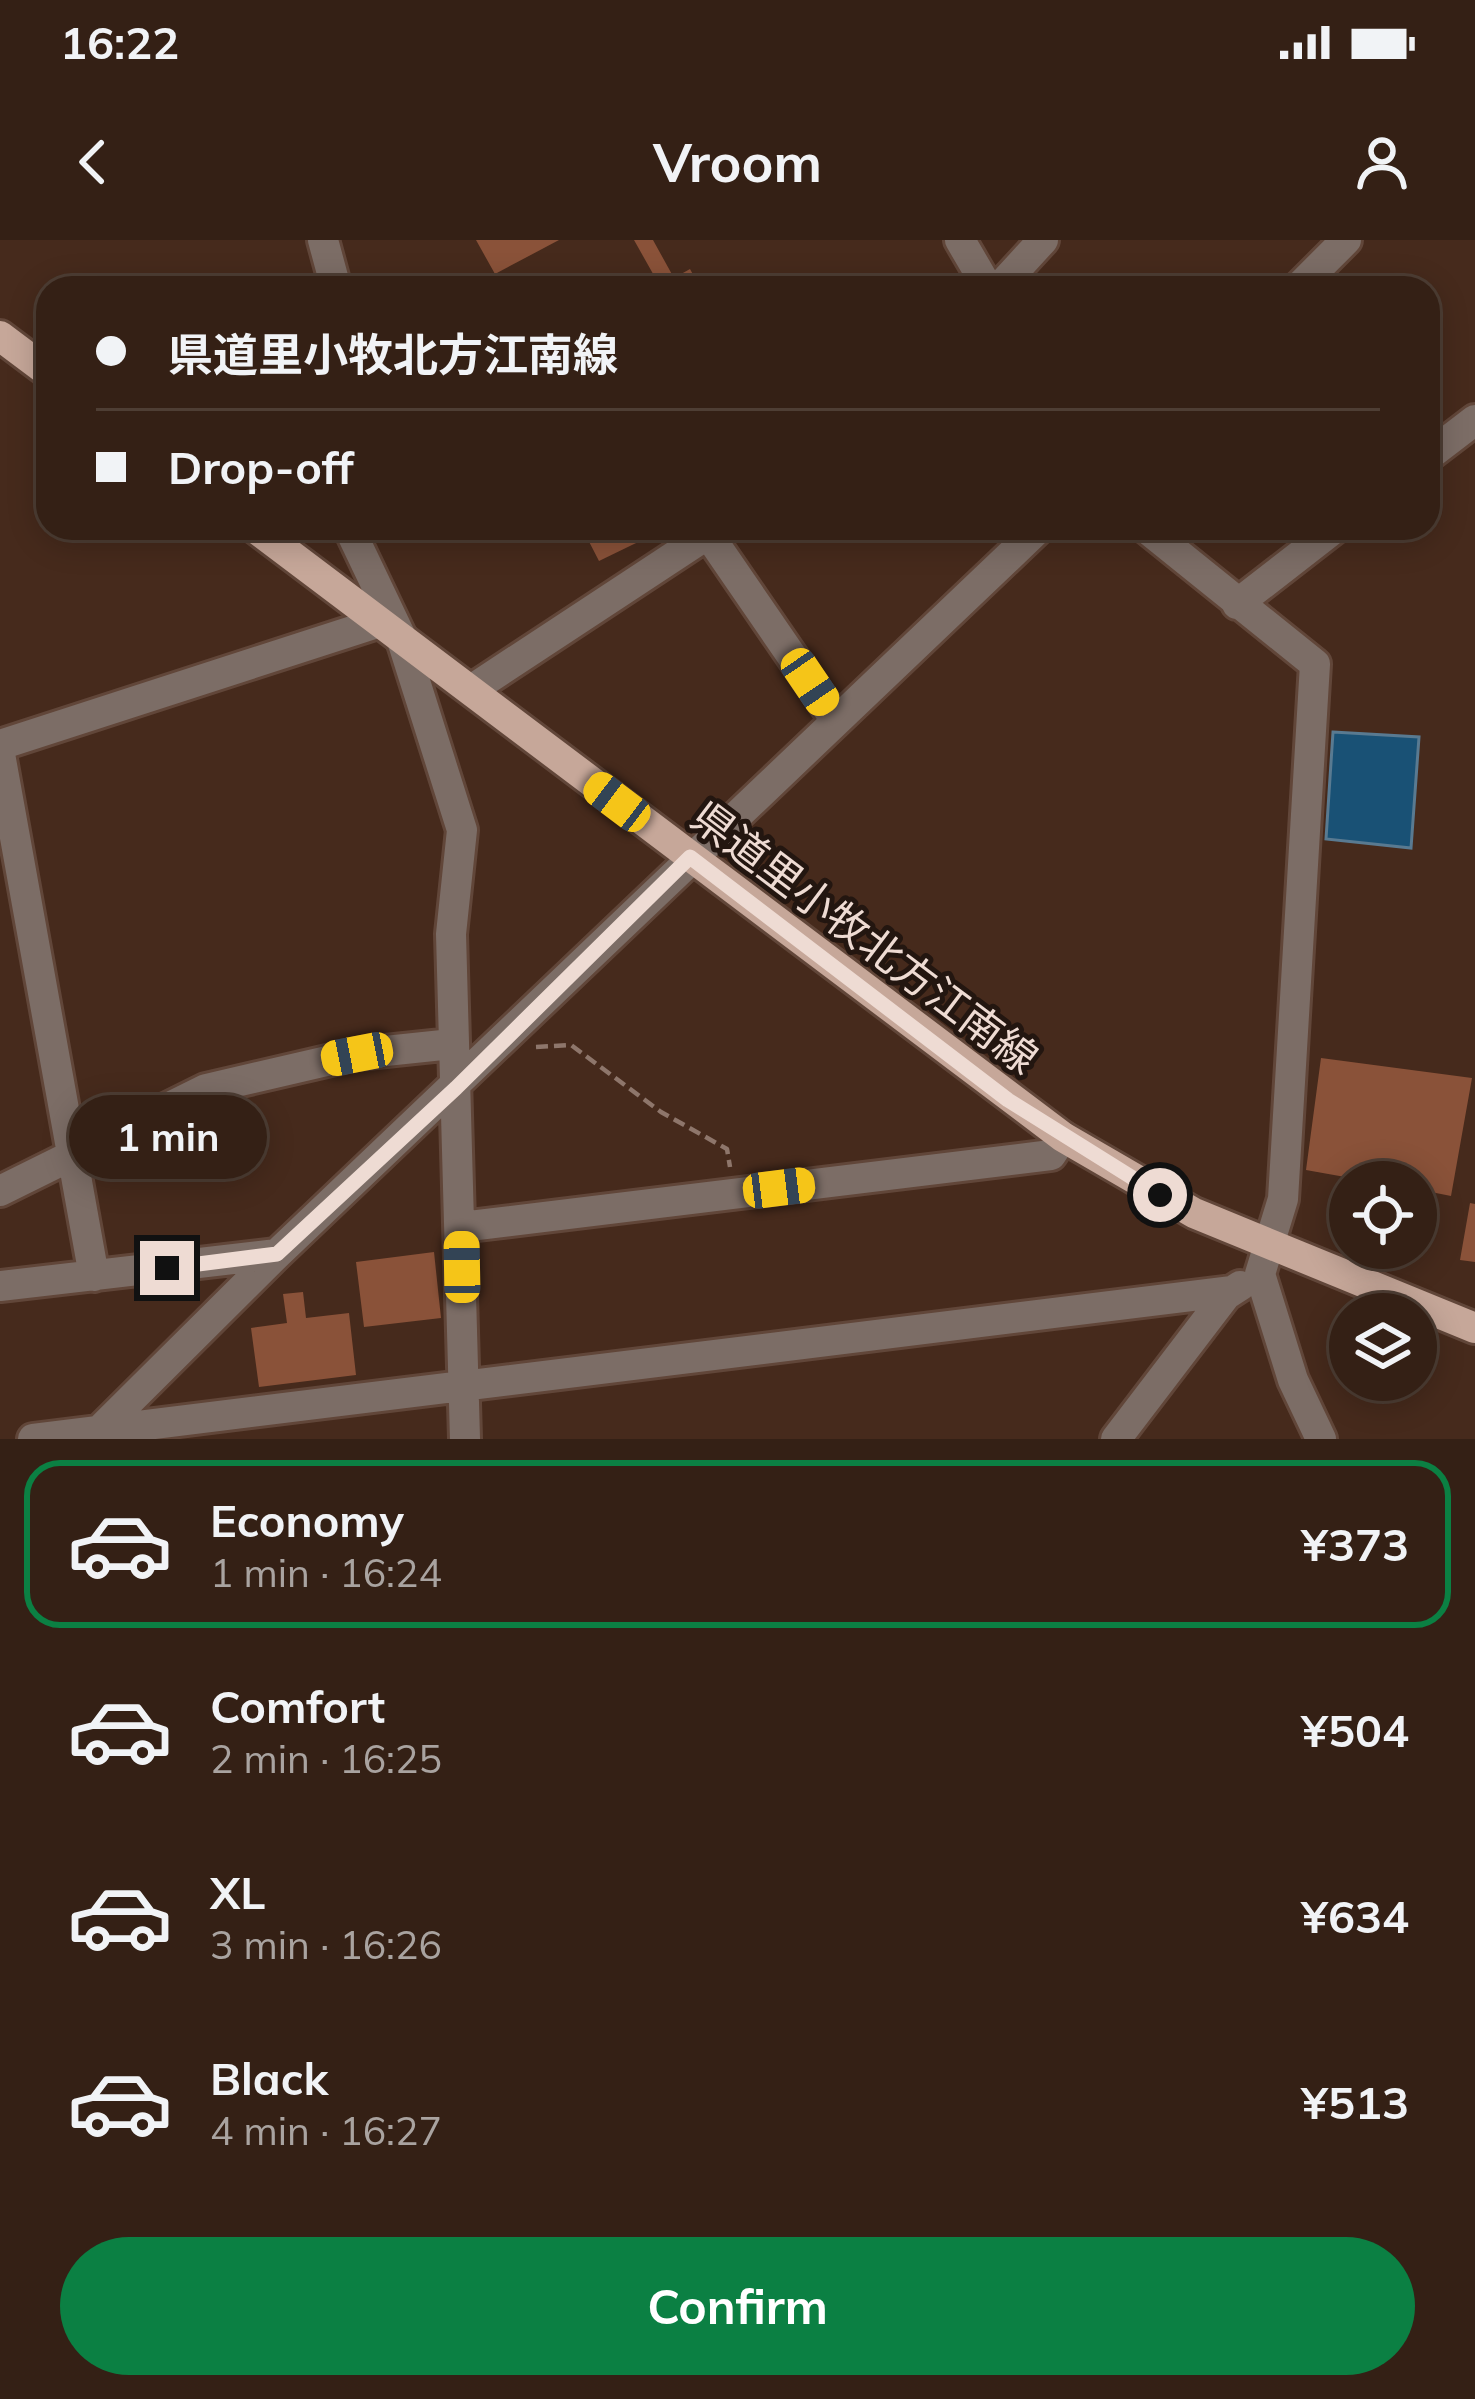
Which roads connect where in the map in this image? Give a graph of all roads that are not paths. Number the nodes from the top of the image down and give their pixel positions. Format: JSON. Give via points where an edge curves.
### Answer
{"nodes":[{"id":1,"x":323,"y":240,"type":"edge"},
{"id":2,"x":960,"y":240,"type":"edge"},
{"id":3,"x":1043,"y":240,"type":"edge"},
{"id":4,"x":1344,"y":240,"type":"edge"},
{"id":5,"x":333,"y":276,"type":"edge"},
{"id":6,"x":981,"y":276,"type":"edge"},
{"id":7,"x":1010,"y":276,"type":"edge"},
{"id":8,"x":1310,"y":276,"type":"edge"},
{"id":9,"x":0,"y":336,"type":"edge"},
{"id":10,"x":36,"y":363,"type":"edge"},
{"id":11,"x":1475,"y":420,"type":"edge"},
{"id":12,"x":1440,"y":447,"type":"edge"},
{"id":13,"x":271,"y":540,"type":"edge"},
{"id":14,"x":355,"y":540,"type":"edge"},
{"id":15,"x":699,"y":540,"type":"edge"},
{"id":16,"x":712,"y":540,"type":"edge"},
{"id":17,"x":1026,"y":540,"type":"edge"},
{"id":18,"x":1160,"y":540,"type":"edge"},
{"id":19,"x":1320,"y":540,"type":"edge"},
{"id":20,"x":1237,"y":604,"type":"junction"},
{"id":21,"x":390,"y":629,"type":"junction"},
{"id":22,"x":471,"y":690,"type":"junction"},
{"id":23,"x":835,"y":719,"type":"junction"},
{"id":24,"x":0,"y":750,"type":"edge"},
{"id":25,"x":690,"y":857,"type":"junction"},
{"id":26,"x":452,"y":1044,"type":"junction"},
{"id":27,"x":456,"y":1088,"type":"junction"},
{"id":28,"x":1063,"y":1137,"type":"junction"},
{"id":29,"x":73,"y":1154,"type":"junction"},
{"id":30,"x":0,"y":1191,"type":"edge"},
{"id":31,"x":461,"y":1227,"type":"junction"},
{"id":32,"x":277,"y":1254,"type":"junction"},
{"id":33,"x":1266,"y":1261,"type":"junction"},
{"id":34,"x":94,"y":1276,"type":"junction"},
{"id":35,"x":0,"y":1286,"type":"edge"},
{"id":36,"x":1232,"y":1291,"type":"junction"},
{"id":37,"x":1475,"y":1328,"type":"edge"},
{"id":38,"x":463,"y":1388,"type":"junction"},
{"id":39,"x":96,"y":1434,"type":"edge"},
{"id":40,"x":33,"y":1439,"type":"edge"},
{"id":41,"x":465,"y":1439,"type":"edge"},
{"id":42,"x":1116,"y":1439,"type":"edge"},
{"id":43,"x":1321,"y":1439,"type":"edge"}],
"edges":[{"from":1,"to":5,"type":"street"},
{"from":2,"to":6,"type":"street"},
{"from":3,"to":7,"type":"street"},
{"from":4,"to":8,"type":"street"},
{"from":9,"to":10,"type":"main road"},
{"from":11,"to":12,"type":"street"},
{"from":13,"to":21,"type":"main road","name":"県道里小牧北方江南線"},
{"from":14,"to":21,"type":"street"},
{"from":15,"to":22,"type":"street"},
{"from":16,"to":23,"type":"street"},
{"from":17,"to":23,"type":"street"},
{"from":18,"to":20,"type":"street"},
{"from":19,"to":20,"type":"street"},
{"from":20,"to":33,"type":"street","via":[[1315,664],[1283,1199]]},
{"from":21,"to":22,"type":"main road","name":"県道里小牧北方江南線"},
{"from":21,"to":24,"type":"street"},
{"from":21,"to":26,"type":"street","via":[[462,830],[451,934]]},
{"from":22,"to":25,"type":"main road","name":"県道里小牧北方江南線"},
{"from":23,"to":25,"type":"street"},
{"from":24,"to":29,"type":"street"},
{"from":25,"to":27,"type":"street"},
{"from":25,"to":28,"type":"main road","name":"県道里小牧北方江南線"},
{"from":26,"to":27,"type":"street"},
{"from":26,"to":29,"type":"street","via":[[357,1054],[206,1089]]},
{"from":27,"to":31,"type":"street"},
{"from":27,"to":32,"type":"street"},
{"from":28,"to":31,"type":"street","via":[[1051,1155]]},
{"from":28,"to":33,"type":"main road","name":"県道里小牧北方江南線"},
{"from":29,"to":30,"type":"street"},
{"from":29,"to":34,"type":"street"},
{"from":31,"to":38,"type":"street"},
{"from":32,"to":34,"type":"street"},
{"from":32,"to":39,"type":"street"},
{"from":33,"to":36,"type":"street"},
{"from":33,"to":37,"type":"main road","name":"県道里小牧北方江南線"},
{"from":33,"to":43,"type":"street","via":[[1293,1380]]},
{"from":34,"to":35,"type":"street"},
{"from":36,"to":38,"type":"street"},
{"from":36,"to":42,"type":"street"},
{"from":38,"to":39,"type":"street"},
{"from":38,"to":41,"type":"street"},
{"from":39,"to":40,"type":"street"}]}
